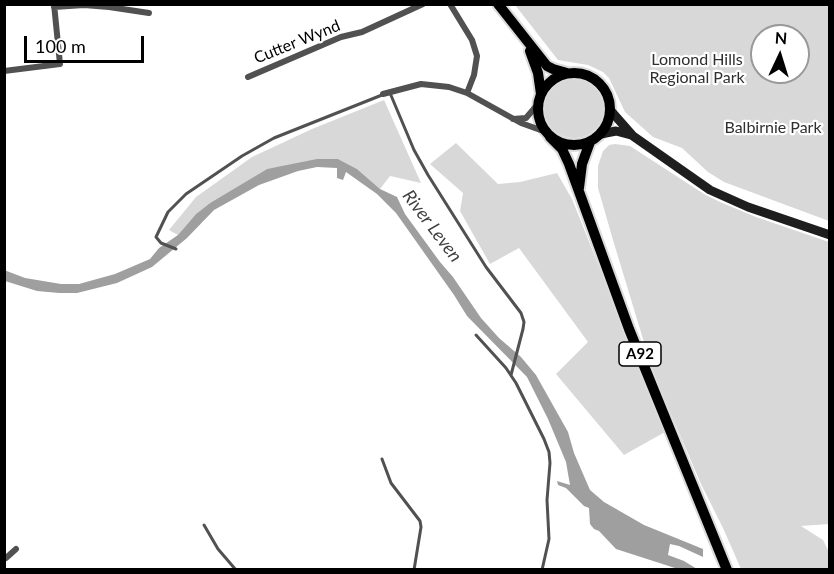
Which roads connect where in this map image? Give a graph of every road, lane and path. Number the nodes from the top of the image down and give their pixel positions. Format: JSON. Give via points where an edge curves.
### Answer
{"nodes":[{"id":1,"x":423,"y":4,"type":"edge"},
{"id":2,"x":450,"y":4,"type":"edge"},
{"id":3,"x":498,"y":4,"type":"edge"},
{"id":4,"x":54,"y":6,"type":"edge"},
{"id":5,"x":109,"y":6,"type":"edge"},
{"id":6,"x":149,"y":13,"type":"dead end"},
{"id":7,"x":524,"y":36,"type":"junction"},
{"id":8,"x":4,"y":71,"type":"edge"},
{"id":9,"x":567,"y":73,"type":"junction"},
{"id":10,"x":248,"y":77,"type":"dead end"},
{"id":11,"x":386,"y":93,"type":"junction"},
{"id":12,"x":467,"y":93,"type":"junction"},
{"id":13,"x":539,"y":99,"type":"junction"},
{"id":14,"x":611,"y":111,"type":"junction"},
{"id":15,"x":513,"y":119,"type":"junction"},
{"id":16,"x":548,"y":134,"type":"junction"},
{"id":17,"x":601,"y":134,"type":"junction"},
{"id":18,"x":633,"y":136,"type":"junction"},
{"id":19,"x":590,"y":142,"type":"junction"},
{"id":20,"x":579,"y":194,"type":"junction"},
{"id":21,"x":830,"y":235,"type":"edge"},
{"id":22,"x":176,"y":249,"type":"dead end"},
{"id":23,"x":476,"y":335,"type":"dead end"},
{"id":24,"x":511,"y":375,"type":"junction"},
{"id":25,"x":381,"y":459,"type":"dead end"},
{"id":26,"x":204,"y":525,"type":"dead end"},
{"id":27,"x":15,"y":549,"type":"dead end"},
{"id":28,"x":5,"y":558,"type":"edge"},
{"id":29,"x":236,"y":570,"type":"edge"},
{"id":30,"x":414,"y":570,"type":"edge"},
{"id":31,"x":542,"y":570,"type":"edge"},
{"id":32,"x":727,"y":570,"type":"edge"}],
"edges":[{"from":1,"to":10,"type":"street","name":"Cutter Wynd"},
{"from":2,"to":12,"type":"street","via":[[477,56]]},
{"from":3,"to":7,"type":"highway","number":"A92"},
{"from":4,"to":5,"type":"street"},
{"from":4,"to":8,"type":"street","via":[[60,64]]},
{"from":5,"to":6,"type":"street"},
{"from":7,"to":9,"type":"highway","number":"A92","via":[[547,66]]},
{"from":7,"to":13,"type":"highway","number":"A92","via":[[538,73]]},
{"from":9,"to":13,"type":"highway","via":[[551,80]]},
{"from":9,"to":14,"type":"highway","number":"A92","via":[[589,75],[598,81],[610,100]]},
{"from":11,"to":12,"type":"street","via":[[421,84]]},
{"from":11,"to":22,"type":"lane","via":[[274,138],[175,204],[156,237]]},
{"from":11,"to":24,"type":"lane","via":[[428,175],[524,322]]},
{"from":12,"to":15,"type":"street"},
{"from":13,"to":15,"type":"street","via":[[526,118]]},
{"from":13,"to":16,"type":"highway","number":"A92","via":[[540,121]]},
{"from":14,"to":17,"type":"highway"},
{"from":14,"to":18,"type":"main road"},
{"from":15,"to":16,"type":"street"},
{"from":16,"to":19,"type":"highway","via":[[569,145]]},
{"from":16,"to":20,"type":"highway","number":"A92","via":[[562,149]]},
{"from":17,"to":18,"type":"main road","via":[[616,131]]},
{"from":17,"to":19,"type":"highway"},
{"from":18,"to":21,"type":"main road","via":[[710,190]]},
{"from":19,"to":20,"type":"highway","number":"A92","via":[[579,179]]},
{"from":20,"to":32,"type":"highway","number":"A92"},
{"from":23,"to":24,"type":"lane"},
{"from":24,"to":31,"type":"lane","via":[[549,452],[549,539]]},
{"from":25,"to":30,"type":"lane","via":[[391,483],[420,521]]},
{"from":26,"to":29,"type":"lane"},
{"from":27,"to":28,"type":"street"}]}
